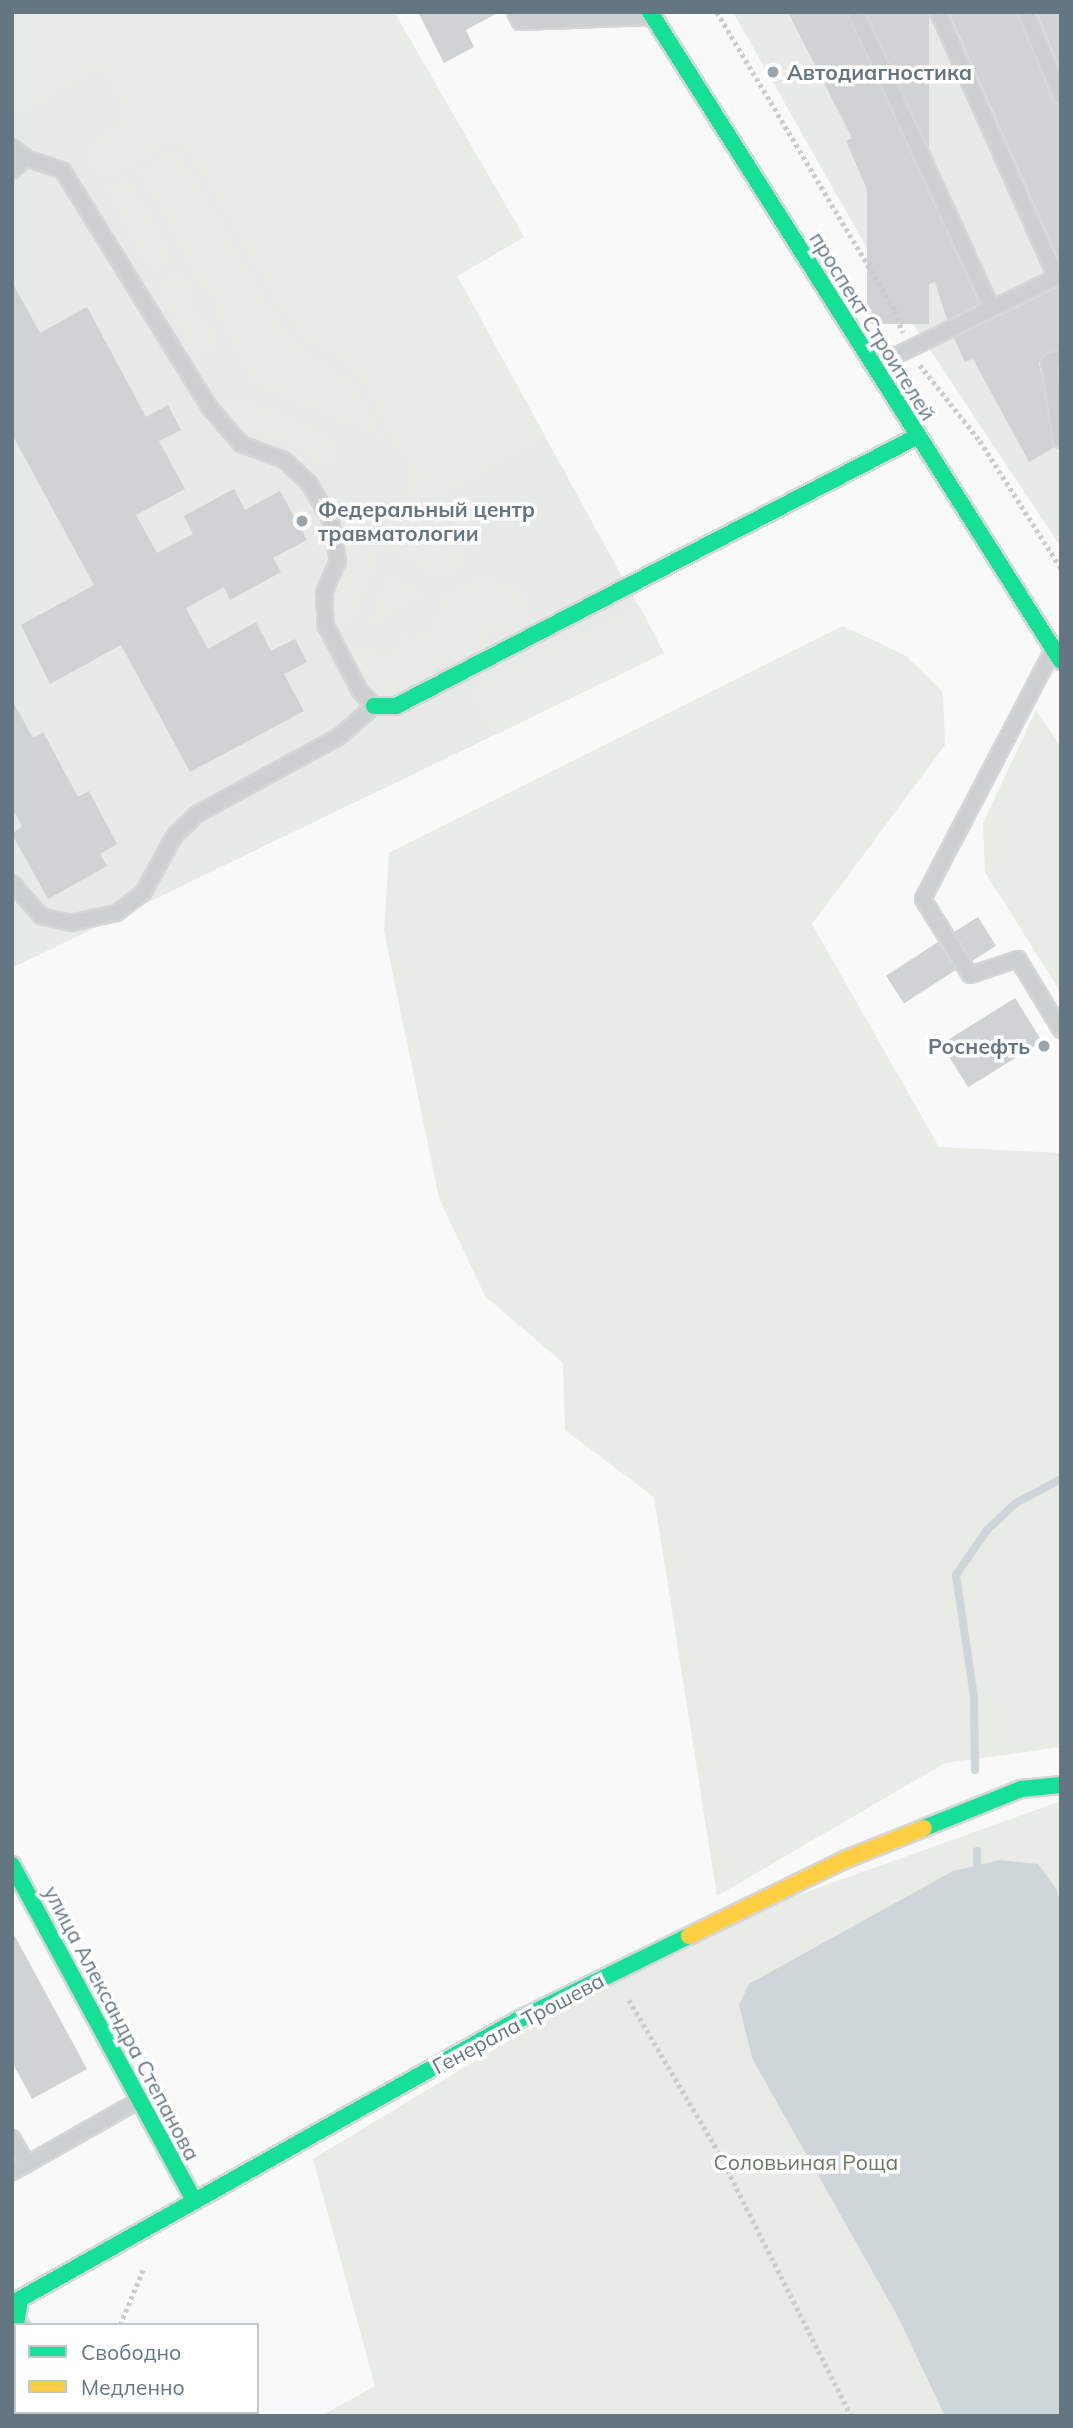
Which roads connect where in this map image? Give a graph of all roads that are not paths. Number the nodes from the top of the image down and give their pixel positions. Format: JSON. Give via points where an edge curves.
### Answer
{"nodes":[{"id":1,"x":515,"y":12,"type":"edge"},
{"id":2,"x":856,"y":12,"type":"edge"},
{"id":3,"x":938,"y":12,"type":"edge"},
{"id":4,"x":1026,"y":12,"type":"edge"},
{"id":5,"x":652,"y":14,"type":"edge"},
{"id":6,"x":1061,"y":96,"type":"edge"},
{"id":7,"x":12,"y":147,"type":"edge"},
{"id":8,"x":26,"y":158,"type":"junction"},
{"id":9,"x":12,"y":171,"type":"edge"},
{"id":10,"x":1059,"y":276,"type":"edge"},
{"id":11,"x":991,"y":307,"type":"junction"},
{"id":12,"x":1061,"y":358,"type":"edge"},
{"id":13,"x":874,"y":366,"type":"junction"},
{"id":14,"x":918,"y":436,"type":"junction"},
{"id":15,"x":1061,"y":440,"type":"edge"},
{"id":16,"x":1057,"y":655,"type":"edge"},
{"id":17,"x":374,"y":706,"type":"junction"},
{"id":18,"x":12,"y":883,"type":"edge"},
{"id":19,"x":1061,"y":1030,"type":"edge"},
{"id":20,"x":1061,"y":1785,"type":"edge"},
{"id":21,"x":12,"y":1865,"type":"edge"},
{"id":22,"x":140,"y":2101,"type":"junction"},
{"id":23,"x":12,"y":2138,"type":"edge"},
{"id":24,"x":27,"y":2164,"type":"junction"},
{"id":25,"x":12,"y":2172,"type":"edge"},
{"id":26,"x":195,"y":2202,"type":"junction"},
{"id":27,"x":17,"y":2323,"type":"edge"}],
"edges":[{"from":1,"to":5,"type":"lane","via":[[520,22]]},
{"from":2,"to":11,"type":"lane"},
{"from":3,"to":10,"type":"lane"},
{"from":4,"to":6,"type":"lane"},
{"from":5,"to":13,"type":"street","name":"проспект Строителей"},
{"from":7,"to":8,"type":"lane"},
{"from":8,"to":9,"type":"lane"},
{"from":8,"to":17,"type":"lane","via":[[63,171],[218,417],[241,444],[284,460],[309,483],[331,521],[338,561],[324,593],[326,626],[360,691]]},
{"from":10,"to":11,"type":"lane"},
{"from":11,"to":13,"type":"lane"},
{"from":12,"to":15,"type":"lane","via":[[1049,362]]},
{"from":13,"to":14,"type":"street","name":"проспект Строителей"},
{"from":14,"to":16,"type":"street","name":"проспект Строителей"},
{"from":14,"to":17,"type":"street","via":[[396,706]]},
{"from":16,"to":19,"type":"lane","via":[[923,899],[970,975],[1018,959]]},
{"from":17,"to":18,"type":"lane","via":[[340,736],[197,814],[175,835],[143,893],[116,913],[71,923],[41,916]]},
{"from":20,"to":26,"type":"street","name":"Генерала Трошева","via":[[1021,1789],[844,1860],[519,2020]]},
{"from":21,"to":22,"type":"street","name":"улица Александра Степанова"},
{"from":22,"to":24,"type":"lane"},
{"from":22,"to":26,"type":"street","name":"улица Александра Степанова"},
{"from":23,"to":24,"type":"lane"},
{"from":24,"to":25,"type":"lane"},
{"from":26,"to":27,"type":"street","name":"Генерала Трошева","via":[[20,2299]]}]}
